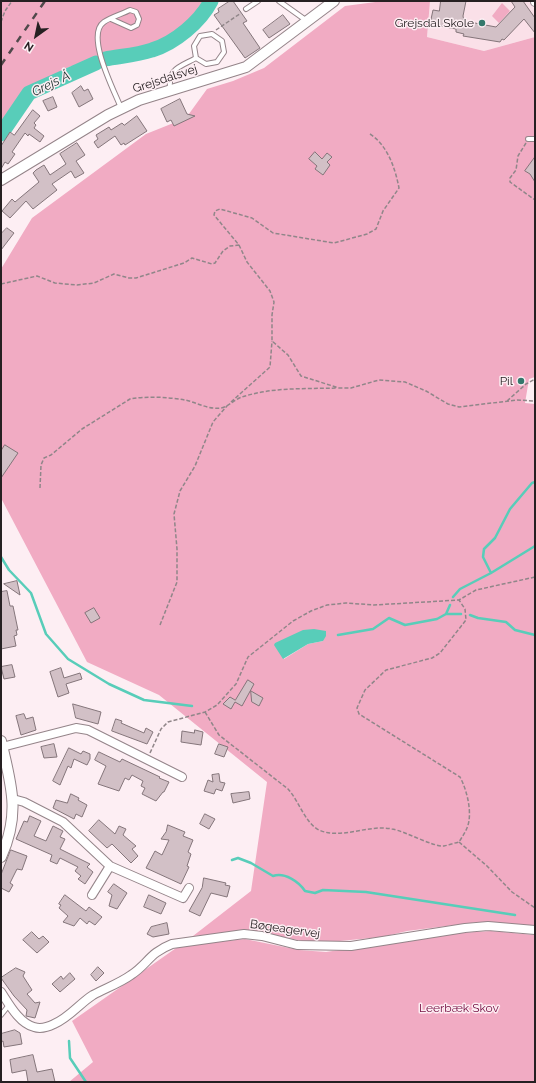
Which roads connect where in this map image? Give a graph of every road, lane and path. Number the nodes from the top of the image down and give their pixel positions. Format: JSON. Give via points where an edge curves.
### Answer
{"nodes":[{"id":1,"x":12,"y":1,"type":"edge"},
{"id":2,"x":258,"y":1,"type":"edge"},
{"id":3,"x":279,"y":1,"type":"edge"},
{"id":4,"x":334,"y":1,"type":"edge"},
{"id":5,"x":246,"y":10,"type":"joint"},
{"id":6,"x":111,"y":19,"type":"junction"},
{"id":7,"x":307,"y":21,"type":"junction"},
{"id":8,"x":1,"y":22,"type":"edge"},
{"id":9,"x":212,"y":34,"type":"junction"},
{"id":10,"x":196,"y":58,"type":"junction"},
{"id":11,"x":170,"y":90,"type":"junction"},
{"id":12,"x":121,"y":109,"type":"junction"},
{"id":13,"x":370,"y":134,"type":"dead end"},
{"id":14,"x":528,"y":139,"type":"joint"},
{"id":15,"x":535,"y":139,"type":"edge"},
{"id":16,"x":1,"y":180,"type":"edge"},
{"id":17,"x":535,"y":200,"type":"edge"},
{"id":18,"x":239,"y":245,"type":"junction"},
{"id":19,"x":1,"y":284,"type":"edge"},
{"id":20,"x":272,"y":341,"type":"junction"},
{"id":21,"x":535,"y":379,"type":"edge"},
{"id":22,"x":339,"y":388,"type":"junction"},
{"id":23,"x":507,"y":401,"type":"junction"},
{"id":24,"x":535,"y":401,"type":"edge"},
{"id":25,"x":228,"y":405,"type":"junction"},
{"id":26,"x":40,"y":488,"type":"dead end"},
{"id":27,"x":535,"y":577,"type":"edge"},
{"id":28,"x":459,"y":600,"type":"junction"},
{"id":29,"x":160,"y":625,"type":"dead end"},
{"id":30,"x":205,"y":712,"type":"junction"},
{"id":31,"x":2,"y":744,"type":"edge"},
{"id":32,"x":148,"y":758,"type":"junction"},
{"id":33,"x":182,"y":777,"type":"dead end"},
{"id":34,"x":13,"y":799,"type":"junction"},
{"id":35,"x":459,"y":842,"type":"junction"},
{"id":36,"x":1,"y":857,"type":"edge"},
{"id":37,"x":110,"y":866,"type":"junction"},
{"id":38,"x":189,"y":888,"type":"dead end"},
{"id":39,"x":92,"y":895,"type":"dead end"},
{"id":40,"x":535,"y":908,"type":"edge"},
{"id":41,"x":535,"y":930,"type":"edge"},
{"id":42,"x":1,"y":992,"type":"edge"},
{"id":43,"x":9,"y":1005,"type":"junction"},
{"id":44,"x":1,"y":1015,"type":"edge"}],
"edges":[{"from":1,"to":8,"type":"path","via":[[4,11]]},
{"from":2,"to":5,"type":"lane"},
{"from":3,"to":7,"type":"lane"},
{"from":4,"to":7,"type":"street","name":"Grejsdalsvej"},
{"from":5,"to":9,"type":"path"},
{"from":6,"to":6,"type":"lane","via":[[130,10],[136,12],[139,19],[137,25],[131,28]]},
{"from":6,"to":12,"type":"lane","via":[[104,22],[97,31],[97,45]]},
{"from":7,"to":11,"type":"street","name":"Grejsdalsvej","via":[[246,67]]},
{"from":9,"to":10,"type":"lane","via":[[206,34],[196,40]]},
{"from":9,"to":10,"type":"lane","via":[[222,41],[222,58],[212,64],[206,64]]},
{"from":10,"to":11,"type":"lane","via":[[173,71],[168,78]]},
{"from":11,"to":12,"type":"street","name":"Grejsdalsvej"},
{"from":12,"to":16,"type":"street","name":"Grejsdalsvej"},
{"from":13,"to":18,"type":"path","via":[[384,146],[399,188],[383,211],[376,229],[367,234],[334,242],[272,233],[252,218],[216,209],[214,215]]},
{"from":14,"to":15,"type":"lane"},
{"from":14,"to":17,"type":"path","via":[[518,156],[516,170],[510,182]]},
{"from":18,"to":19,"type":"path","via":[[226,249],[212,264],[192,258],[184,263],[136,278],[114,274],[94,283],[77,286],[55,283],[37,276]]},
{"from":18,"to":20,"type":"path","via":[[247,262],[270,291],[274,302]]},
{"from":20,"to":22,"type":"path","via":[[288,355],[302,376]]},
{"from":20,"to":25,"type":"path","via":[[270,367],[266,373]]},
{"from":21,"to":23,"type":"path"},
{"from":22,"to":23,"type":"path","via":[[351,388],[379,380],[405,382],[459,407]]},
{"from":22,"to":25,"type":"path","via":[[289,389],[256,394],[241,397]]},
{"from":23,"to":24,"type":"path"},
{"from":25,"to":26,"type":"path","via":[[214,408],[185,400],[138,397],[130,399],[82,429],[44,458],[41,465]]},
{"from":25,"to":29,"type":"path","via":[[213,422],[195,466],[180,490],[174,514],[178,582]]},
{"from":27,"to":28,"type":"path","via":[[476,590]]},
{"from":28,"to":30,"type":"path","via":[[374,605],[346,603],[327,605],[311,611],[293,621],[248,657],[236,684],[217,705]]},
{"from":28,"to":35,"type":"path","via":[[466,609],[466,620],[440,653],[432,658],[386,670],[365,690],[356,708],[359,714],[460,777],[465,786],[470,818]]},
{"from":30,"to":32,"type":"path","via":[[168,722],[161,728]]},
{"from":30,"to":35,"type":"path","via":[[219,736],[288,789],[306,818],[318,829],[338,833],[369,828],[392,829],[443,846]]},
{"from":31,"to":32,"type":"street","via":[[76,728],[88,730]]},
{"from":31,"to":34,"type":"street"},
{"from":32,"to":33,"type":"street"},
{"from":34,"to":36,"type":"street","via":[[11,828]]},
{"from":34,"to":37,"type":"street","via":[[63,822]]},
{"from":35,"to":40,"type":"path","via":[[512,892]]},
{"from":37,"to":38,"type":"street","via":[[183,898]]},
{"from":37,"to":39,"type":"street"},
{"from":41,"to":43,"type":"street","name":"Bøgeagervej","via":[[488,926],[465,928],[351,946],[297,945],[244,934],[172,944],[161,948],[132,975],[92,996],[56,1024],[45,1028],[34,1027],[26,1023]]},
{"from":42,"to":43,"type":"street","name":"Bøgeagervej"},
{"from":43,"to":44,"type":"lane"}]}
